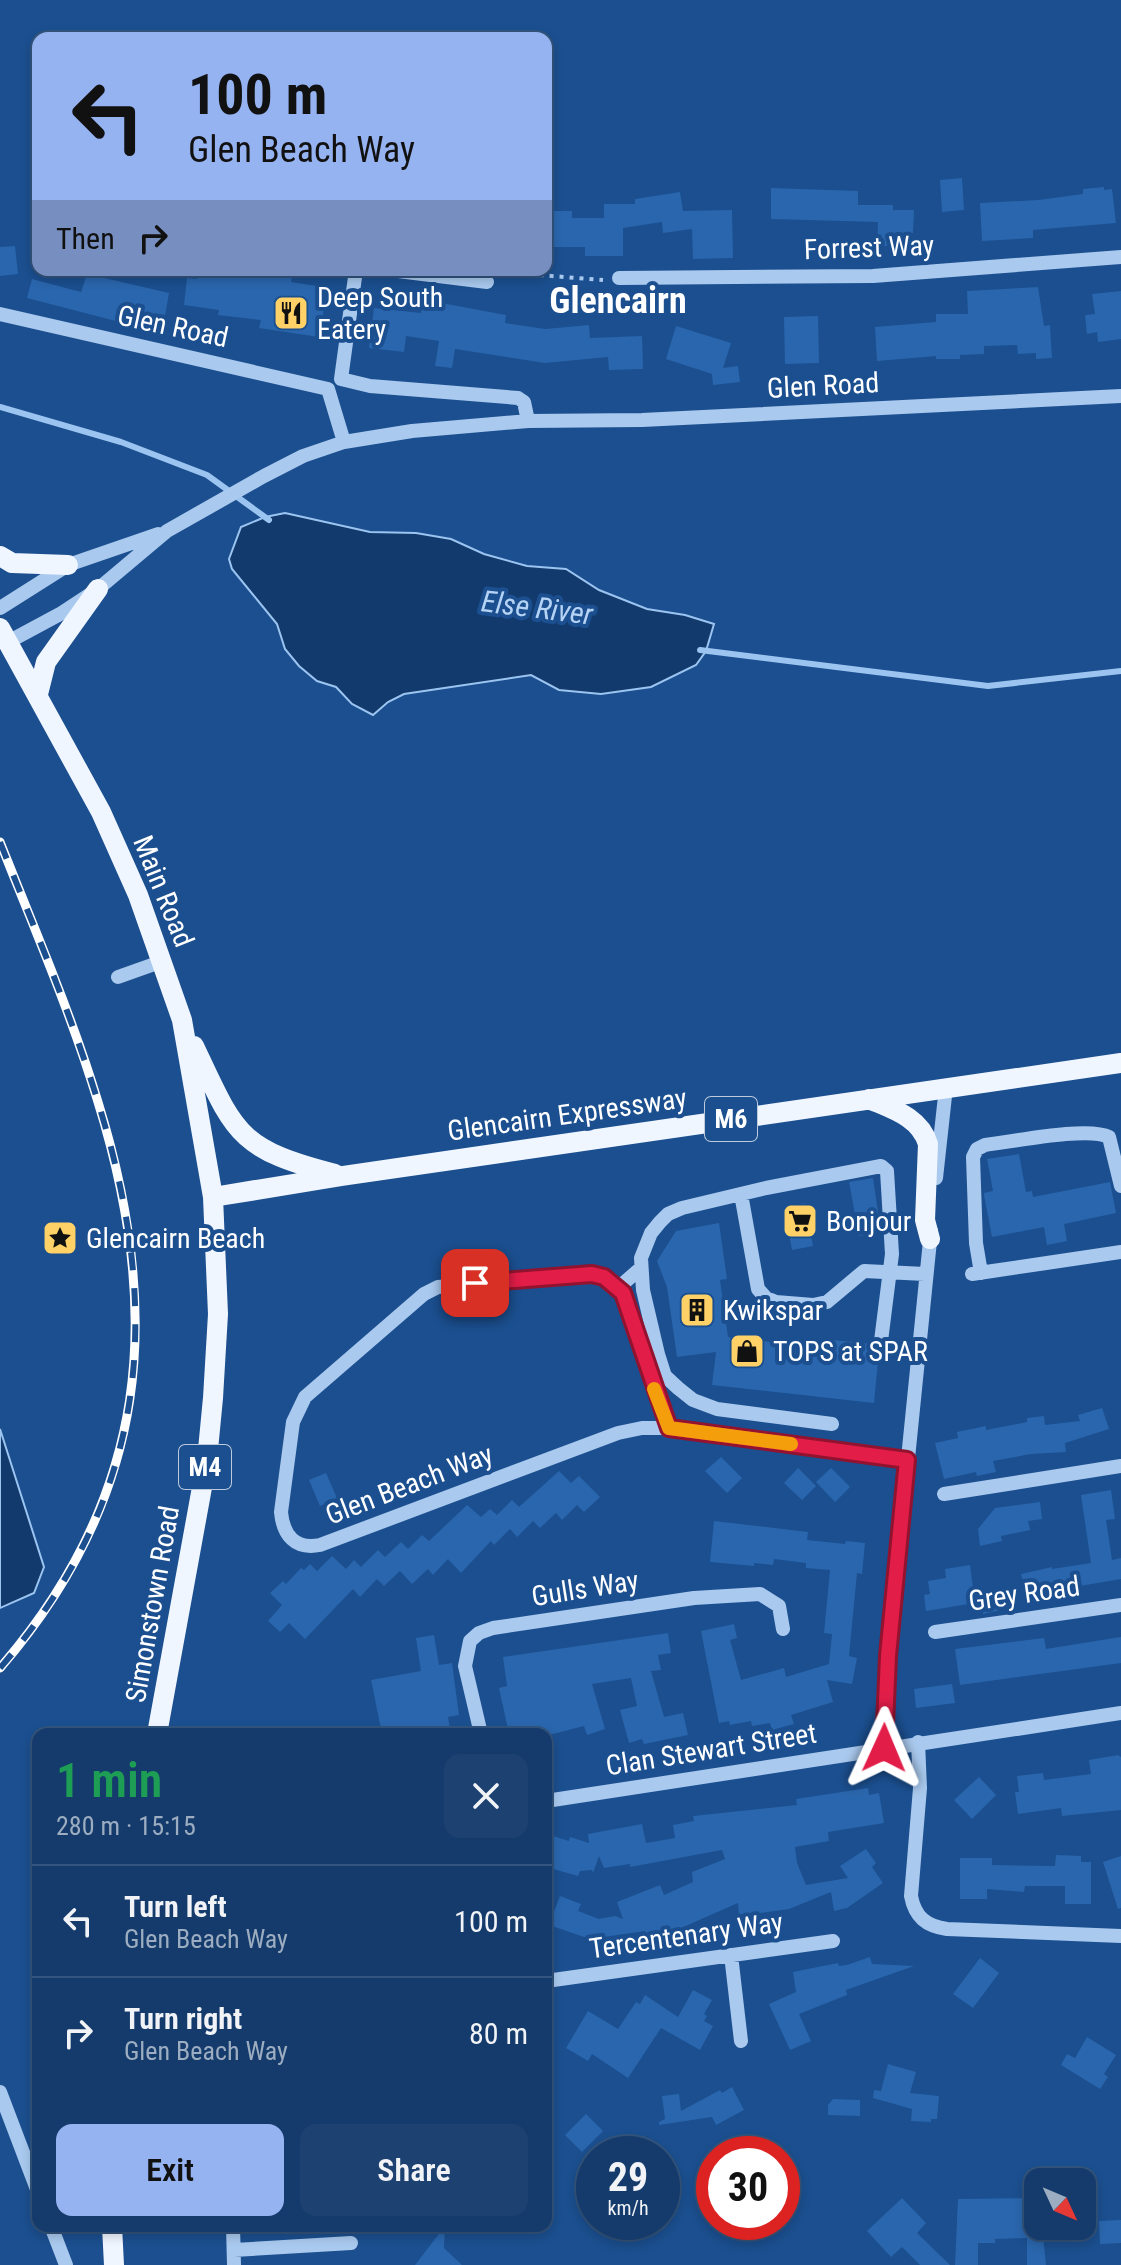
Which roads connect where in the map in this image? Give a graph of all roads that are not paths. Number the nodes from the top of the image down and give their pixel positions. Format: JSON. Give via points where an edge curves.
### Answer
{"nodes":[{"id":1,"x":1121,"y":257,"type":"edge"},
{"id":2,"x":354,"y":276,"type":"edge"},
{"id":3,"x":438,"y":276,"type":"edge"},
{"id":4,"x":619,"y":278,"type":"road end"},
{"id":5,"x":487,"y":282,"type":"dead end"},
{"id":6,"x":0,"y":314,"type":"edge"},
{"id":7,"x":341,"y":379,"type":"junction"},
{"id":8,"x":328,"y":389,"type":"junction"},
{"id":9,"x":1121,"y":396,"type":"edge"},
{"id":10,"x":528,"y":421,"type":"junction"},
{"id":11,"x":344,"y":442,"type":"junction"},
{"id":12,"x":167,"y":531,"type":"junction"},
{"id":13,"x":0,"y":556,"type":"edge"},
{"id":14,"x":68,"y":565,"type":"junction"},
{"id":15,"x":98,"y":589,"type":"junction"},
{"id":16,"x":0,"y":608,"type":"edge"},
{"id":17,"x":4,"y":635,"type":"edge"},
{"id":18,"x":38,"y":694,"type":"junction"},
{"id":19,"x":163,"y":961,"type":"junction"},
{"id":20,"x":118,"y":977,"type":"dead end"},
{"id":21,"x":182,"y":1020,"type":"junction"},
{"id":22,"x":1121,"y":1063,"type":"edge"},
{"id":23,"x":946,"y":1087,"type":"junction"},
{"id":24,"x":869,"y":1099,"type":"junction"},
{"id":25,"x":342,"y":1176,"type":"junction"},
{"id":26,"x":1121,"y":1186,"type":"edge"},
{"id":27,"x":741,"y":1194,"type":"junction"},
{"id":28,"x":213,"y":1197,"type":"junction"},
{"id":29,"x":930,"y":1239,"type":"junction"},
{"id":30,"x":1121,"y":1252,"type":"edge"},
{"id":31,"x":641,"y":1268,"type":"junction"},
{"id":32,"x":890,"y":1272,"type":"junction"},
{"id":33,"x":925,"y":1274,"type":"junction"},
{"id":34,"x":618,"y":1288,"type":"junction"},
{"id":35,"x":881,"y":1341,"type":"dead end"},
{"id":36,"x":832,"y":1424,"type":"dead end"},
{"id":37,"x":669,"y":1428,"type":"junction"},
{"id":38,"x":907,"y":1460,"type":"junction"},
{"id":39,"x":1121,"y":1466,"type":"edge"},
{"id":40,"x":944,"y":1494,"type":"dead end"},
{"id":41,"x":1121,"y":1605,"type":"edge"},
{"id":42,"x":783,"y":1629,"type":"dead end"},
{"id":43,"x":935,"y":1632,"type":"dead end"},
{"id":44,"x":1121,"y":1713,"type":"edge"},
{"id":45,"x":158,"y":1728,"type":"edge"},
{"id":46,"x":480,"y":1728,"type":"edge"},
{"id":47,"x":918,"y":1742,"type":"junction"},
{"id":48,"x":884,"y":1748,"type":"junction"},
{"id":49,"x":552,"y":1800,"type":"edge"},
{"id":50,"x":1121,"y":1936,"type":"edge"},
{"id":51,"x":833,"y":1941,"type":"dead end"},
{"id":52,"x":731,"y":1955,"type":"junction"},
{"id":53,"x":552,"y":1980,"type":"edge"},
{"id":54,"x":741,"y":2041,"type":"dead end"},
{"id":55,"x":0,"y":2092,"type":"edge"},
{"id":56,"x":32,"y":2176,"type":"edge"},
{"id":57,"x":53,"y":2232,"type":"edge"},
{"id":58,"x":112,"y":2232,"type":"edge"},
{"id":59,"x":233,"y":2232,"type":"edge"},
{"id":60,"x":351,"y":2243,"type":"dead end"},
{"id":61,"x":234,"y":2258,"type":"edge"},
{"id":62,"x":66,"y":2265,"type":"edge"},
{"id":63,"x":114,"y":2265,"type":"edge"}],
"edges":[{"from":1,"to":4,"type":"street","name":"Forrest Way","via":[[873,276]]},
{"from":2,"to":7,"type":"street"},
{"from":3,"to":5,"type":"street"},
{"from":6,"to":8,"type":"street","name":"Glen Road"},
{"from":7,"to":8,"type":"street"},
{"from":7,"to":10,"type":"street","via":[[518,398]]},
{"from":8,"to":11,"type":"street"},
{"from":9,"to":10,"type":"street","name":"Glen Road"},
{"from":10,"to":11,"type":"street","name":"Glen Road"},
{"from":11,"to":12,"type":"street","name":"Glen Road","via":[[303,456]]},
{"from":12,"to":14,"type":"street","name":"Glen Road"},
{"from":12,"to":15,"type":"street","name":"Glen Road"},
{"from":13,"to":14,"type":"main road","via":[[12,563]]},
{"from":14,"to":16,"type":"street","name":"Glen Road"},
{"from":15,"to":17,"type":"street","name":"Glen Road","via":[[60,614]]},
{"from":15,"to":18,"type":"main road","via":[[46,662]]},
{"from":17,"to":18,"type":"main road","name":"Main Road","number":"M4"},
{"from":18,"to":19,"type":"main road","name":"Main Road","number":"M4","via":[[101,812]]},
{"from":19,"to":20,"type":"street"},
{"from":19,"to":21,"type":"main road","name":"Main Road","number":"M4"},
{"from":21,"to":25,"type":"main road","via":[[218,1100],[245,1138],[284,1160]]},
{"from":21,"to":28,"type":"main road","name":"Main Road","number":"M4"},
{"from":22,"to":23,"type":"main road","name":"Glencairn Expressway","number":"M6"},
{"from":23,"to":24,"type":"main road","name":"Glencairn Expressway","number":"M6"},
{"from":23,"to":29,"type":"street"},
{"from":24,"to":25,"type":"main road","name":"Glencairn Expressway","number":"M6"},
{"from":24,"to":29,"type":"main road","via":[[910,1119],[925,1134],[925,1220]]},
{"from":25,"to":28,"type":"main road","name":"Glencairn Expressway","number":"M6"},
{"from":26,"to":30,"type":"street","via":[[1109,1137],[1102,1133],[985,1145],[973,1157],[976,1273]]},
{"from":27,"to":31,"type":"street","via":[[668,1214],[643,1248]]},
{"from":27,"to":32,"type":"street","via":[[758,1289],[770,1300],[820,1304],[864,1271]]},
{"from":27,"to":32,"type":"street","via":[[881,1166],[887,1171]]},
{"from":28,"to":45,"type":"main road","name":"Simonstown Road","number":"M4","via":[[218,1314],[207,1460]]},
{"from":29,"to":33,"type":"street"},
{"from":31,"to":34,"type":"street"},
{"from":31,"to":36,"type":"street","via":[[658,1354],[665,1376],[678,1388],[717,1409]]},
{"from":32,"to":33,"type":"street"},
{"from":32,"to":35,"type":"street"},
{"from":33,"to":38,"type":"street"},
{"from":34,"to":37,"type":"street"},
{"from":34,"to":37,"type":"street","name":"Glen Beach Way","via":[[592,1274],[445,1286],[424,1294],[297,1409],[282,1524],[298,1544],[320,1545],[618,1433]]},
{"from":37,"to":38,"type":"street","name":"Glen Beach Way"},
{"from":38,"to":48,"type":"street"},
{"from":39,"to":40,"type":"street"},
{"from":41,"to":43,"type":"street","name":"Grey Road"},
{"from":42,"to":46,"type":"street","name":"Gulls Way","via":[[779,1606],[760,1594],[694,1598],[493,1628],[470,1641],[465,1666]]},
{"from":44,"to":47,"type":"street","name":"Clan Stewart Street"},
{"from":47,"to":48,"type":"street","name":"Clan Stewart Street"},
{"from":47,"to":50,"type":"street","via":[[920,1788],[911,1896],[923,1922],[947,1929]]},
{"from":48,"to":49,"type":"street","name":"Clan Stewart Street"},
{"from":51,"to":52,"type":"street","name":"Tercentenary Way"},
{"from":52,"to":53,"type":"street","name":"Tercentenary Way"},
{"from":52,"to":54,"type":"street"},
{"from":55,"to":56,"type":"street"},
{"from":57,"to":62,"type":"street"},
{"from":58,"to":63,"type":"main road"},
{"from":59,"to":61,"type":"street"},
{"from":60,"to":61,"type":"street"}]}
